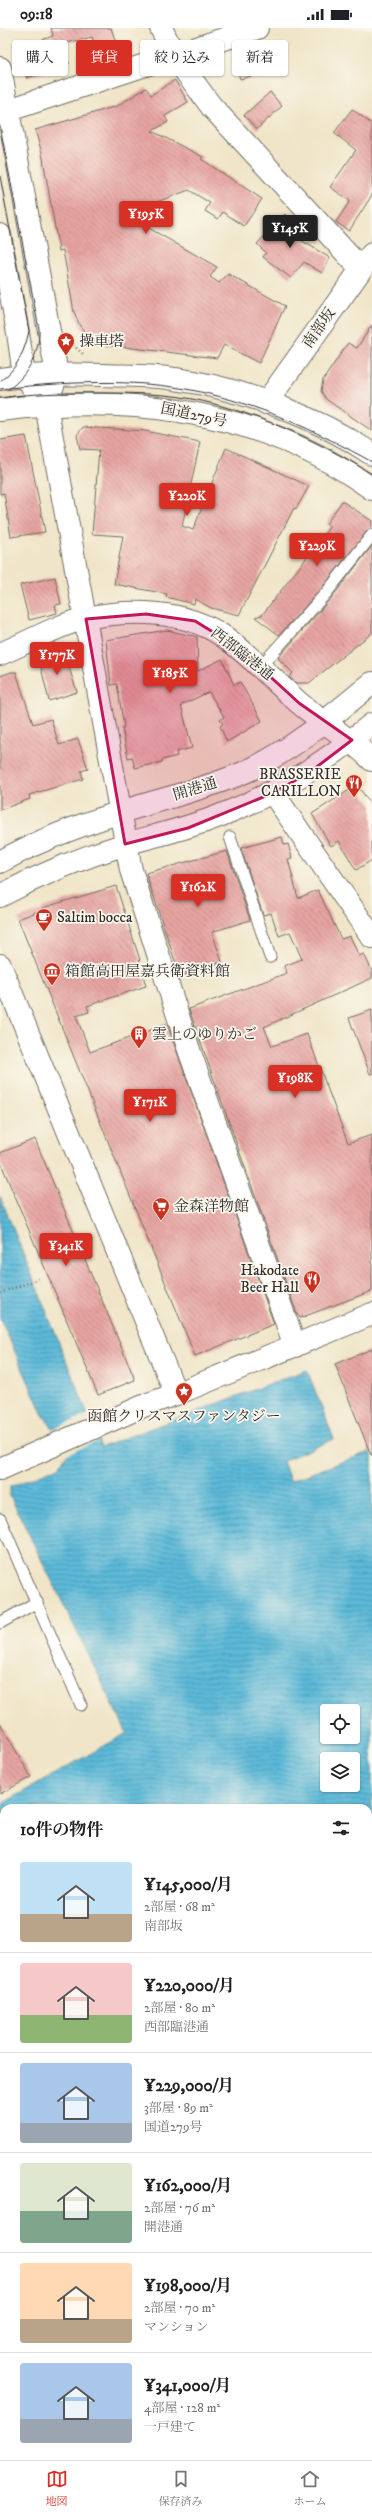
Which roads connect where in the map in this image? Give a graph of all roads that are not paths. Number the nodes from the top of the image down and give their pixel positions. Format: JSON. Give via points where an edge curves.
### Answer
{"nodes":[{"id":1,"x":161,"y":28,"type":"edge"},
{"id":2,"x":257,"y":28,"type":"edge"},
{"id":3,"x":167,"y":40,"type":"edge"},
{"id":4,"x":223,"y":40,"type":"edge"},
{"id":5,"x":0,"y":68,"type":"edge"},
{"id":6,"x":140,"y":68,"type":"edge"},
{"id":7,"x":189,"y":76,"type":"edge"},
{"id":8,"x":4,"y":111,"type":"edge"},
{"id":9,"x":0,"y":235,"type":"edge"},
{"id":10,"x":367,"y":261,"type":"edge"},
{"id":11,"x":57,"y":374,"type":"junction"},
{"id":12,"x":24,"y":375,"type":"junction"},
{"id":13,"x":0,"y":379,"type":"edge"},
{"id":14,"x":266,"y":403,"type":"junction"},
{"id":15,"x":46,"y":405,"type":"junction"},
{"id":16,"x":0,"y":410,"type":"edge"},
{"id":17,"x":372,"y":454,"type":"edge"},
{"id":18,"x":372,"y":489,"type":"edge"},
{"id":19,"x":372,"y":535,"type":"edge"},
{"id":20,"x":86,"y":619,"type":"junction"},
{"id":21,"x":0,"y":654,"type":"edge"},
{"id":22,"x":260,"y":667,"type":"junction"},
{"id":23,"x":372,"y":683,"type":"edge"},
{"id":24,"x":324,"y":720,"type":"junction"},
{"id":25,"x":372,"y":724,"type":"edge"},
{"id":26,"x":352,"y":740,"type":"junction"},
{"id":27,"x":372,"y":760,"type":"edge"},
{"id":28,"x":273,"y":793,"type":"junction"},
{"id":29,"x":119,"y":812,"type":"junction"},
{"id":30,"x":230,"y":838,"type":"dead end"},
{"id":31,"x":125,"y":844,"type":"junction"},
{"id":32,"x":0,"y":862,"type":"edge"},
{"id":33,"x":0,"y":896,"type":"edge"},
{"id":34,"x":372,"y":937,"type":"edge"},
{"id":35,"x":270,"y":957,"type":"dead end"},
{"id":36,"x":0,"y":965,"type":"edge"},
{"id":37,"x":372,"y":1314,"type":"edge"},
{"id":38,"x":295,"y":1346,"type":"junction"},
{"id":39,"x":176,"y":1394,"type":"junction"},
{"id":40,"x":2,"y":1468,"type":"edge"},
{"id":41,"x":0,"y":1519,"type":"edge"},
{"id":42,"x":37,"y":1602,"type":"junction"},
{"id":43,"x":0,"y":1623,"type":"edge"},
{"id":44,"x":81,"y":1705,"type":"dead end"}],
"edges":[{"from":1,"to":3,"type":"main road"},
{"from":2,"to":4,"type":"main road"},
{"from":5,"to":8,"type":"main road"},
{"from":6,"to":8,"type":"main road"},
{"from":7,"to":10,"type":"main road","via":[[211,106]]},
{"from":8,"to":11,"type":"main road"},
{"from":9,"to":12,"type":"main road"},
{"from":10,"to":14,"type":"main road","name":"南部坂"},
{"from":11,"to":12,"type":"main road","name":"国道279号"},
{"from":11,"to":14,"type":"main road","name":"国道279号","via":[[175,379],[221,389]]},
{"from":11,"to":15,"type":"main road"},
{"from":12,"to":13,"type":"main road","name":"国道279号"},
{"from":12,"to":15,"type":"main road"},
{"from":14,"to":17,"type":"main road","name":"国道279号","via":[[307,418]]},
{"from":15,"to":16,"type":"main road","name":"国道279号"},
{"from":15,"to":18,"type":"main road","name":"国道279号","via":[[157,407],[218,418],[293,446],[331,464]]},
{"from":15,"to":20,"type":"main road"},
{"from":19,"to":22,"type":"lane","via":[[327,592]]},
{"from":20,"to":21,"type":"main road","name":"西部臨港通"},
{"from":20,"to":22,"type":"main road","name":"西部臨港通","via":[[146,614],[195,621],[222,635]]},
{"from":20,"to":29,"type":"main road"},
{"from":22,"to":24,"type":"main road","name":"西部臨港通","via":[[300,703]]},
{"from":23,"to":24,"type":"main road","name":"開港通"},
{"from":24,"to":26,"type":"main road","name":"西部臨港通"},
{"from":24,"to":29,"type":"main road","name":"開港通","via":[[292,744],[247,771],[217,783]]},
{"from":25,"to":26,"type":"main road"},
{"from":26,"to":27,"type":"main road","name":"西部臨港通"},
{"from":26,"to":28,"type":"main road","via":[[310,772]]},
{"from":28,"to":31,"type":"main road","via":[[188,828]]},
{"from":28,"to":34,"type":"main road"},
{"from":29,"to":31,"type":"main road"},
{"from":29,"to":32,"type":"main road","name":"開港通","via":[[67,831]]},
{"from":30,"to":35,"type":"lane"},
{"from":31,"to":33,"type":"main road","via":[[27,882]]},
{"from":31,"to":38,"type":"main road","via":[[189,1050]]},
{"from":36,"to":39,"type":"main road"},
{"from":37,"to":38,"type":"main road"},
{"from":38,"to":39,"type":"main road"},
{"from":39,"to":40,"type":"main road"},
{"from":41,"to":42,"type":"lane"},
{"from":42,"to":43,"type":"lane"},
{"from":42,"to":44,"type":"lane"}]}
